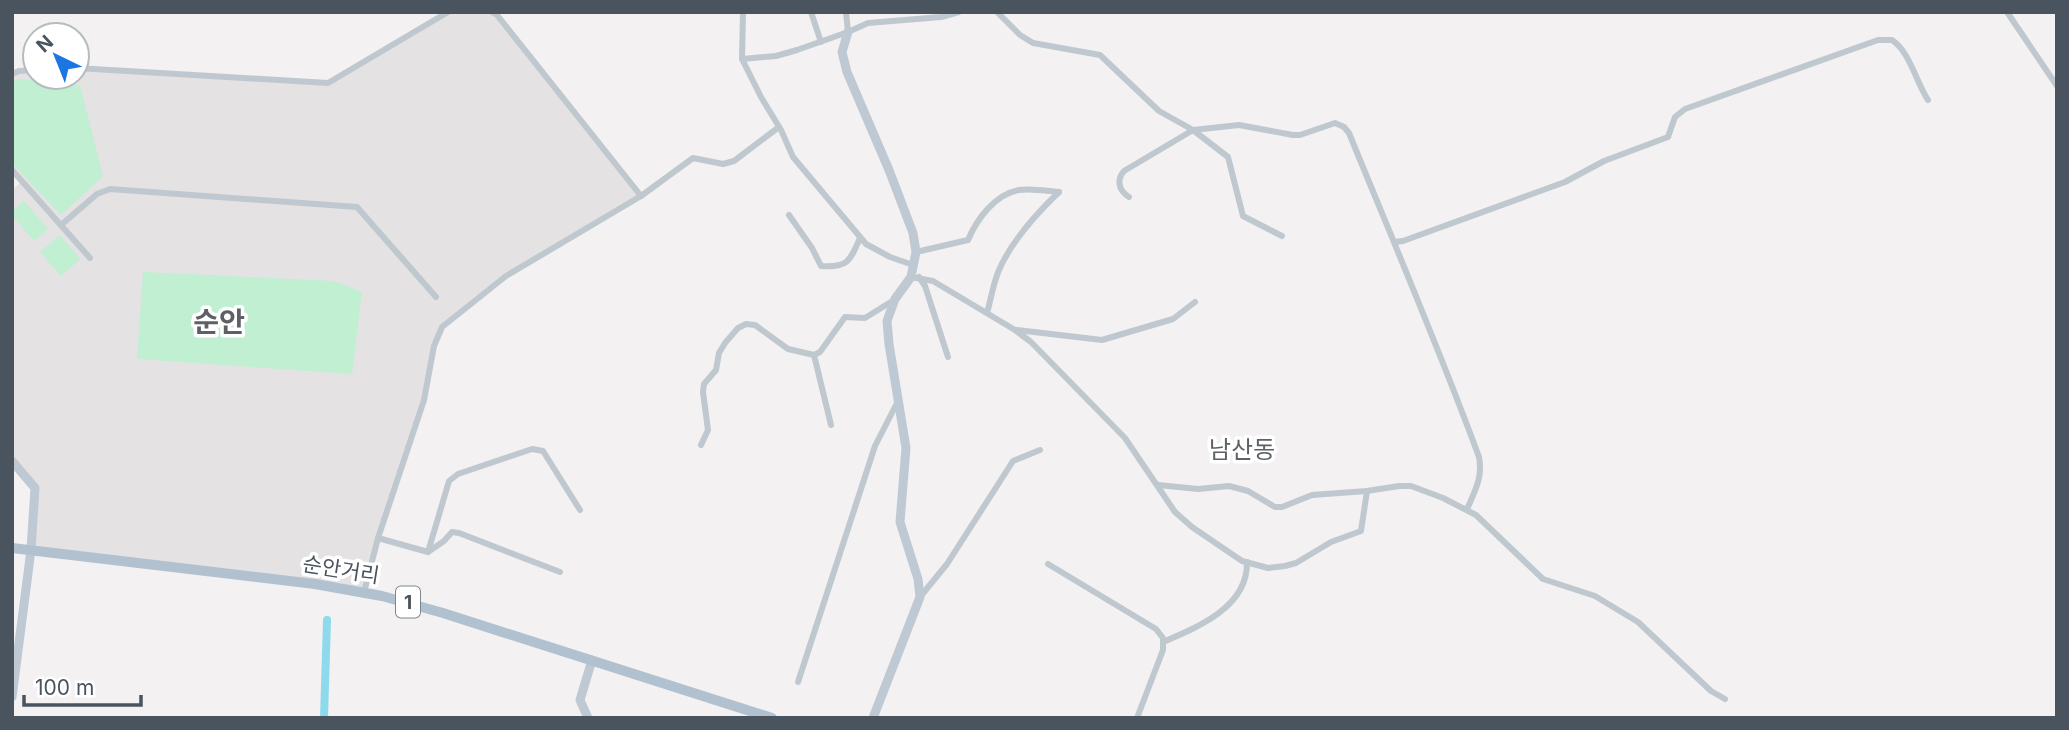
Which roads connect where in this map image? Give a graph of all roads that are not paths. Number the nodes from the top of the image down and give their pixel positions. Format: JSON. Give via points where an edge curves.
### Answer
{"nodes":[{"id":1,"x":448,"y":12,"type":"edge"},
{"id":2,"x":492,"y":12,"type":"edge"},
{"id":3,"x":743,"y":12,"type":"edge"},
{"id":4,"x":811,"y":12,"type":"edge"},
{"id":5,"x":846,"y":12,"type":"edge"},
{"id":6,"x":958,"y":12,"type":"edge"},
{"id":7,"x":997,"y":12,"type":"edge"},
{"id":8,"x":2007,"y":12,"type":"edge"},
{"id":9,"x":848,"y":32,"type":"junction"},
{"id":10,"x":821,"y":42,"type":"junction"},
{"id":11,"x":742,"y":59,"type":"junction"},
{"id":12,"x":91,"y":69,"type":"edge"},
{"id":13,"x":2057,"y":86,"type":"edge"},
{"id":14,"x":1928,"y":100,"type":"dead end"},
{"id":15,"x":779,"y":127,"type":"junction"},
{"id":16,"x":1193,"y":130,"type":"junction"},
{"id":17,"x":12,"y":170,"type":"edge"},
{"id":18,"x":641,"y":196,"type":"junction"},
{"id":19,"x":1129,"y":197,"type":"dead end"},
{"id":20,"x":789,"y":215,"type":"dead end"},
{"id":21,"x":61,"y":225,"type":"junction"},
{"id":22,"x":1282,"y":236,"type":"dead end"},
{"id":23,"x":860,"y":238,"type":"junction"},
{"id":24,"x":1395,"y":242,"type":"junction"},
{"id":25,"x":916,"y":252,"type":"junction"},
{"id":26,"x":90,"y":258,"type":"dead end"},
{"id":27,"x":913,"y":265,"type":"junction"},
{"id":28,"x":915,"y":277,"type":"junction"},
{"id":29,"x":436,"y":297,"type":"dead end"},
{"id":30,"x":895,"y":299,"type":"junction"},
{"id":31,"x":1195,"y":302,"type":"dead end"},
{"id":32,"x":987,"y":313,"type":"junction"},
{"id":33,"x":1015,"y":330,"type":"junction"},
{"id":34,"x":814,"y":355,"type":"junction"},
{"id":35,"x":948,"y":356,"type":"dead end"},
{"id":36,"x":898,"y":400,"type":"junction"},
{"id":37,"x":831,"y":425,"type":"dead end"},
{"id":38,"x":701,"y":445,"type":"dead end"},
{"id":39,"x":1040,"y":450,"type":"dead end"},
{"id":40,"x":12,"y":461,"type":"edge"},
{"id":41,"x":16,"y":470,"type":"edge"},
{"id":42,"x":1158,"y":485,"type":"junction"},
{"id":43,"x":1367,"y":491,"type":"junction"},
{"id":44,"x":1467,"y":509,"type":"junction"},
{"id":45,"x":580,"y":510,"type":"dead end"},
{"id":46,"x":378,"y":538,"type":"junction"},
{"id":47,"x":12,"y":548,"type":"edge"},
{"id":48,"x":30,"y":550,"type":"junction"},
{"id":49,"x":428,"y":552,"type":"junction"},
{"id":50,"x":1247,"y":562,"type":"junction"},
{"id":51,"x":1048,"y":564,"type":"dead end"},
{"id":52,"x":560,"y":572,"type":"dead end"},
{"id":53,"x":363,"y":592,"type":"junction"},
{"id":54,"x":920,"y":597,"type":"junction"},
{"id":55,"x":1163,"y":642,"type":"junction"},
{"id":56,"x":592,"y":660,"type":"junction"},
{"id":57,"x":798,"y":682,"type":"dead end"},
{"id":58,"x":12,"y":698,"type":"edge"},
{"id":59,"x":1725,"y":699,"type":"dead end"},
{"id":60,"x":587,"y":718,"type":"edge"},
{"id":61,"x":772,"y":718,"type":"edge"},
{"id":62,"x":873,"y":718,"type":"edge"},
{"id":63,"x":1137,"y":718,"type":"edge"}],
"edges":[{"from":1,"to":12,"type":"street","via":[[328,83]]},
{"from":2,"to":18,"type":"street"},
{"from":3,"to":11,"type":"street"},
{"from":4,"to":10,"type":"street"},
{"from":5,"to":9,"type":"street"},
{"from":6,"to":9,"type":"street","via":[[867,23]]},
{"from":7,"to":16,"type":"street","via":[[1033,43],[1100,55],[1159,111]]},
{"from":8,"to":13,"type":"street"},
{"from":9,"to":10,"type":"street"},
{"from":9,"to":25,"type":"street","via":[[842,52],[847,72],[898,193]]},
{"from":10,"to":11,"type":"street","via":[[776,56]]},
{"from":11,"to":15,"type":"street"},
{"from":14,"to":24,"type":"street","via":[[1902,48],[1892,40],[1878,40],[1685,109],[1675,117],[1668,137],[1564,182]]},
{"from":15,"to":18,"type":"street","via":[[734,161],[723,164],[693,158]]},
{"from":15,"to":23,"type":"street","via":[[793,157]]},
{"from":16,"to":19,"type":"street","via":[[1121,174],[1120,186]]},
{"from":16,"to":22,"type":"street","via":[[1228,157],[1243,216]]},
{"from":16,"to":24,"type":"street","via":[[1239,125],[1300,135],[1340,124],[1349,133]]},
{"from":17,"to":21,"type":"street"},
{"from":18,"to":46,"type":"street","via":[[506,276],[442,327],[424,400]]},
{"from":20,"to":23,"type":"street","via":[[821,266],[843,265]]},
{"from":21,"to":26,"type":"street"},
{"from":21,"to":29,"type":"street","via":[[97,194],[110,189],[357,206]]},
{"from":23,"to":27,"type":"street"},
{"from":24,"to":44,"type":"street","via":[[1479,457],[1479,483]]},
{"from":25,"to":27,"type":"street"},
{"from":25,"to":32,"type":"street","via":[[968,240],[976,222],[998,200],[1019,190],[1059,192],[1011,248]]},
{"from":27,"to":28,"type":"street"},
{"from":28,"to":30,"type":"street"},
{"from":28,"to":32,"type":"street","via":[[933,281]]},
{"from":28,"to":35,"type":"street","via":[[925,286]]},
{"from":30,"to":34,"type":"street","via":[[865,318],[845,317]]},
{"from":30,"to":36,"type":"street","via":[[887,330]]},
{"from":31,"to":33,"type":"street","via":[[1173,319],[1101,340]]},
{"from":32,"to":33,"type":"street"},
{"from":33,"to":42,"type":"street","via":[[1119,431]]},
{"from":34,"to":37,"type":"street"},
{"from":34,"to":38,"type":"street","via":[[788,349],[755,325],[738,328],[704,384],[708,430]]},
{"from":36,"to":54,"type":"street","via":[[907,463],[900,522]]},
{"from":36,"to":57,"type":"street","via":[[874,446]]},
{"from":39,"to":54,"type":"street","via":[[1013,461],[947,564]]},
{"from":40,"to":41,"type":"street"},
{"from":41,"to":48,"type":"street","via":[[35,488]]},
{"from":42,"to":43,"type":"street","via":[[1228,486],[1248,491],[1275,507],[1312,495]]},
{"from":42,"to":50,"type":"street","via":[[1182,519]]},
{"from":43,"to":44,"type":"street","via":[[1410,486]]},
{"from":43,"to":50,"type":"street","via":[[1361,531],[1296,564],[1268,568]]},
{"from":44,"to":59,"type":"street","via":[[1543,579],[1595,596],[1638,622],[1682,666]]},
{"from":45,"to":49,"type":"street","via":[[544,451],[532,449],[449,481]]},
{"from":46,"to":49,"type":"street"},
{"from":46,"to":53,"type":"street"},
{"from":47,"to":48,"type":"main road","name":"순안거리","number":"1"},
{"from":48,"to":53,"type":"main road","name":"순안거리","number":"1"},
{"from":48,"to":58,"type":"street"},
{"from":49,"to":52,"type":"street","via":[[452,532],[459,533]]},
{"from":50,"to":55,"type":"street","via":[[1245,582],[1222,611]]},
{"from":51,"to":55,"type":"street","via":[[1156,629]]},
{"from":53,"to":56,"type":"main road","name":"순안거리","number":"1","via":[[443,612]]},
{"from":54,"to":62,"type":"street"},
{"from":55,"to":63,"type":"street"},
{"from":56,"to":60,"type":"street","via":[[580,700]]},
{"from":56,"to":61,"type":"main road","name":"순안거리","number":"1"}]}
